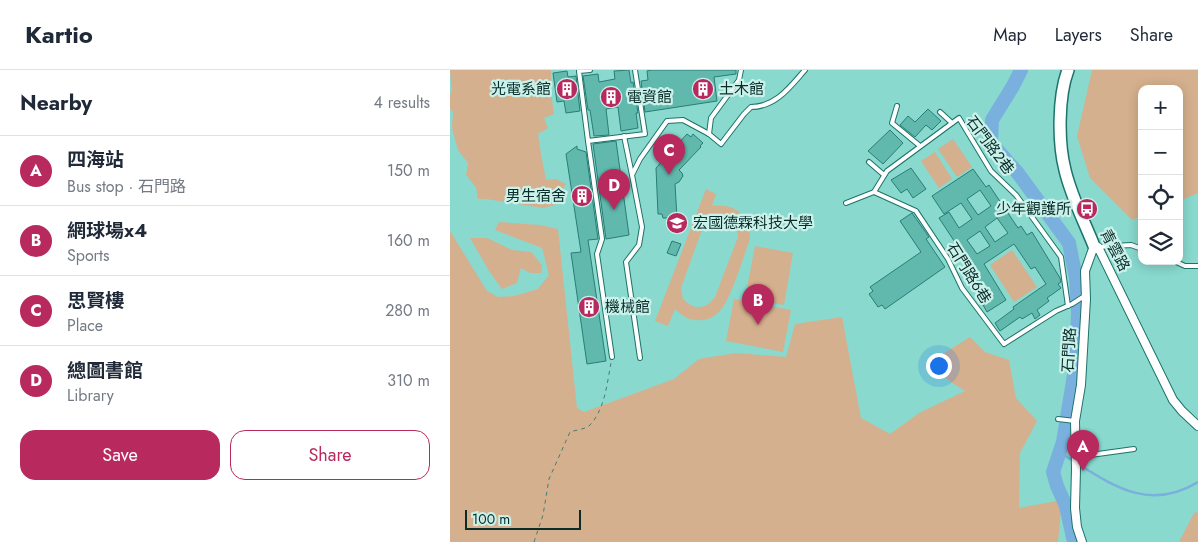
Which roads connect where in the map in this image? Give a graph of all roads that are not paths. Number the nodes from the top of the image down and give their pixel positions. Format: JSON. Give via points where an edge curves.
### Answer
{"nodes":[{"id":1,"x":590,"y":70,"type":"edge"},
{"id":2,"x":635,"y":70,"type":"edge"},
{"id":3,"x":741,"y":70,"type":"edge"},
{"id":4,"x":806,"y":70,"type":"edge"},
{"id":5,"x":1068,"y":70,"type":"edge"},
{"id":6,"x":897,"y":106,"type":"dead end"},
{"id":7,"x":940,"y":112,"type":"dead end"},
{"id":8,"x":952,"y":123,"type":"junction"},
{"id":9,"x":708,"y":134,"type":"junction"},
{"id":10,"x":624,"y":136,"type":"junction"},
{"id":11,"x":588,"y":141,"type":"junction"},
{"id":12,"x":920,"y":146,"type":"junction"},
{"id":13,"x":870,"y":162,"type":"dead end"},
{"id":14,"x":632,"y":175,"type":"junction"},
{"id":15,"x":884,"y":175,"type":"junction"},
{"id":16,"x":874,"y":192,"type":"junction"},
{"id":17,"x":846,"y":203,"type":"dead end"},
{"id":18,"x":1096,"y":246,"type":"junction"},
{"id":19,"x":1138,"y":247,"type":"edge"},
{"id":20,"x":1183,"y":265,"type":"edge"},
{"id":21,"x":1198,"y":266,"type":"edge"},
{"id":22,"x":1086,"y":295,"type":"junction"},
{"id":23,"x":1070,"y":305,"type":"junction"},
{"id":24,"x":612,"y":357,"type":"road end"},
{"id":25,"x":640,"y":358,"type":"dead end"},
{"id":26,"x":1058,"y":419,"type":"dead end"},
{"id":27,"x":1075,"y":421,"type":"junction"},
{"id":28,"x":1198,"y":426,"type":"edge"},
{"id":29,"x":1134,"y":450,"type":"dead end"},
{"id":30,"x":1076,"y":457,"type":"junction"},
{"id":31,"x":1082,"y":542,"type":"edge"}],
"edges":[{"from":1,"to":11,"type":"lane","via":[[580,72]]},
{"from":2,"to":10,"type":"lane","via":[[645,134]]},
{"from":3,"to":9,"type":"lane","via":[[739,80],[711,118]]},
{"from":4,"to":9,"type":"lane","via":[[771,104],[751,107],[721,144]]},
{"from":5,"to":18,"type":"street","name":"青雲路","via":[[1063,83],[1060,121],[1064,168]]},
{"from":6,"to":12,"type":"lane","via":[[892,123]]},
{"from":7,"to":8,"type":"lane"},
{"from":8,"to":12,"type":"lane","name":"石門路2巷"},
{"from":8,"to":23,"type":"lane","name":"石門路2巷","via":[[959,118],[991,171],[1016,195],[1061,257]]},
{"from":9,"to":14,"type":"lane","via":[[683,120],[667,121]]},
{"from":10,"to":11,"type":"lane"},
{"from":10,"to":14,"type":"lane"},
{"from":11,"to":24,"type":"lane","via":[[602,240],[597,254]]},
{"from":12,"to":15,"type":"lane","name":"石門路2巷"},
{"from":13,"to":15,"type":"lane"},
{"from":14,"to":25,"type":"lane","via":[[642,227],[639,245],[626,262]]},
{"from":15,"to":16,"type":"lane","name":"石門路2巷"},
{"from":16,"to":17,"type":"lane"},
{"from":16,"to":23,"type":"lane","name":"石門路6巷","via":[[916,211],[948,259],[962,288],[1004,344]]},
{"from":18,"to":19,"type":"lane"},
{"from":18,"to":22,"type":"street","name":"石門路","via":[[1085,271]]},
{"from":18,"to":28,"type":"street","name":"青雲路","via":[[1173,400]]},
{"from":20,"to":21,"type":"lane"},
{"from":22,"to":23,"type":"lane"},
{"from":22,"to":27,"type":"street","name":"石門路","via":[[1081,385]]},
{"from":26,"to":27,"type":"lane"},
{"from":27,"to":30,"type":"street","name":"石門路"},
{"from":29,"to":30,"type":"lane"},
{"from":30,"to":31,"type":"street","name":"石門路","via":[[1075,508]]}]}
